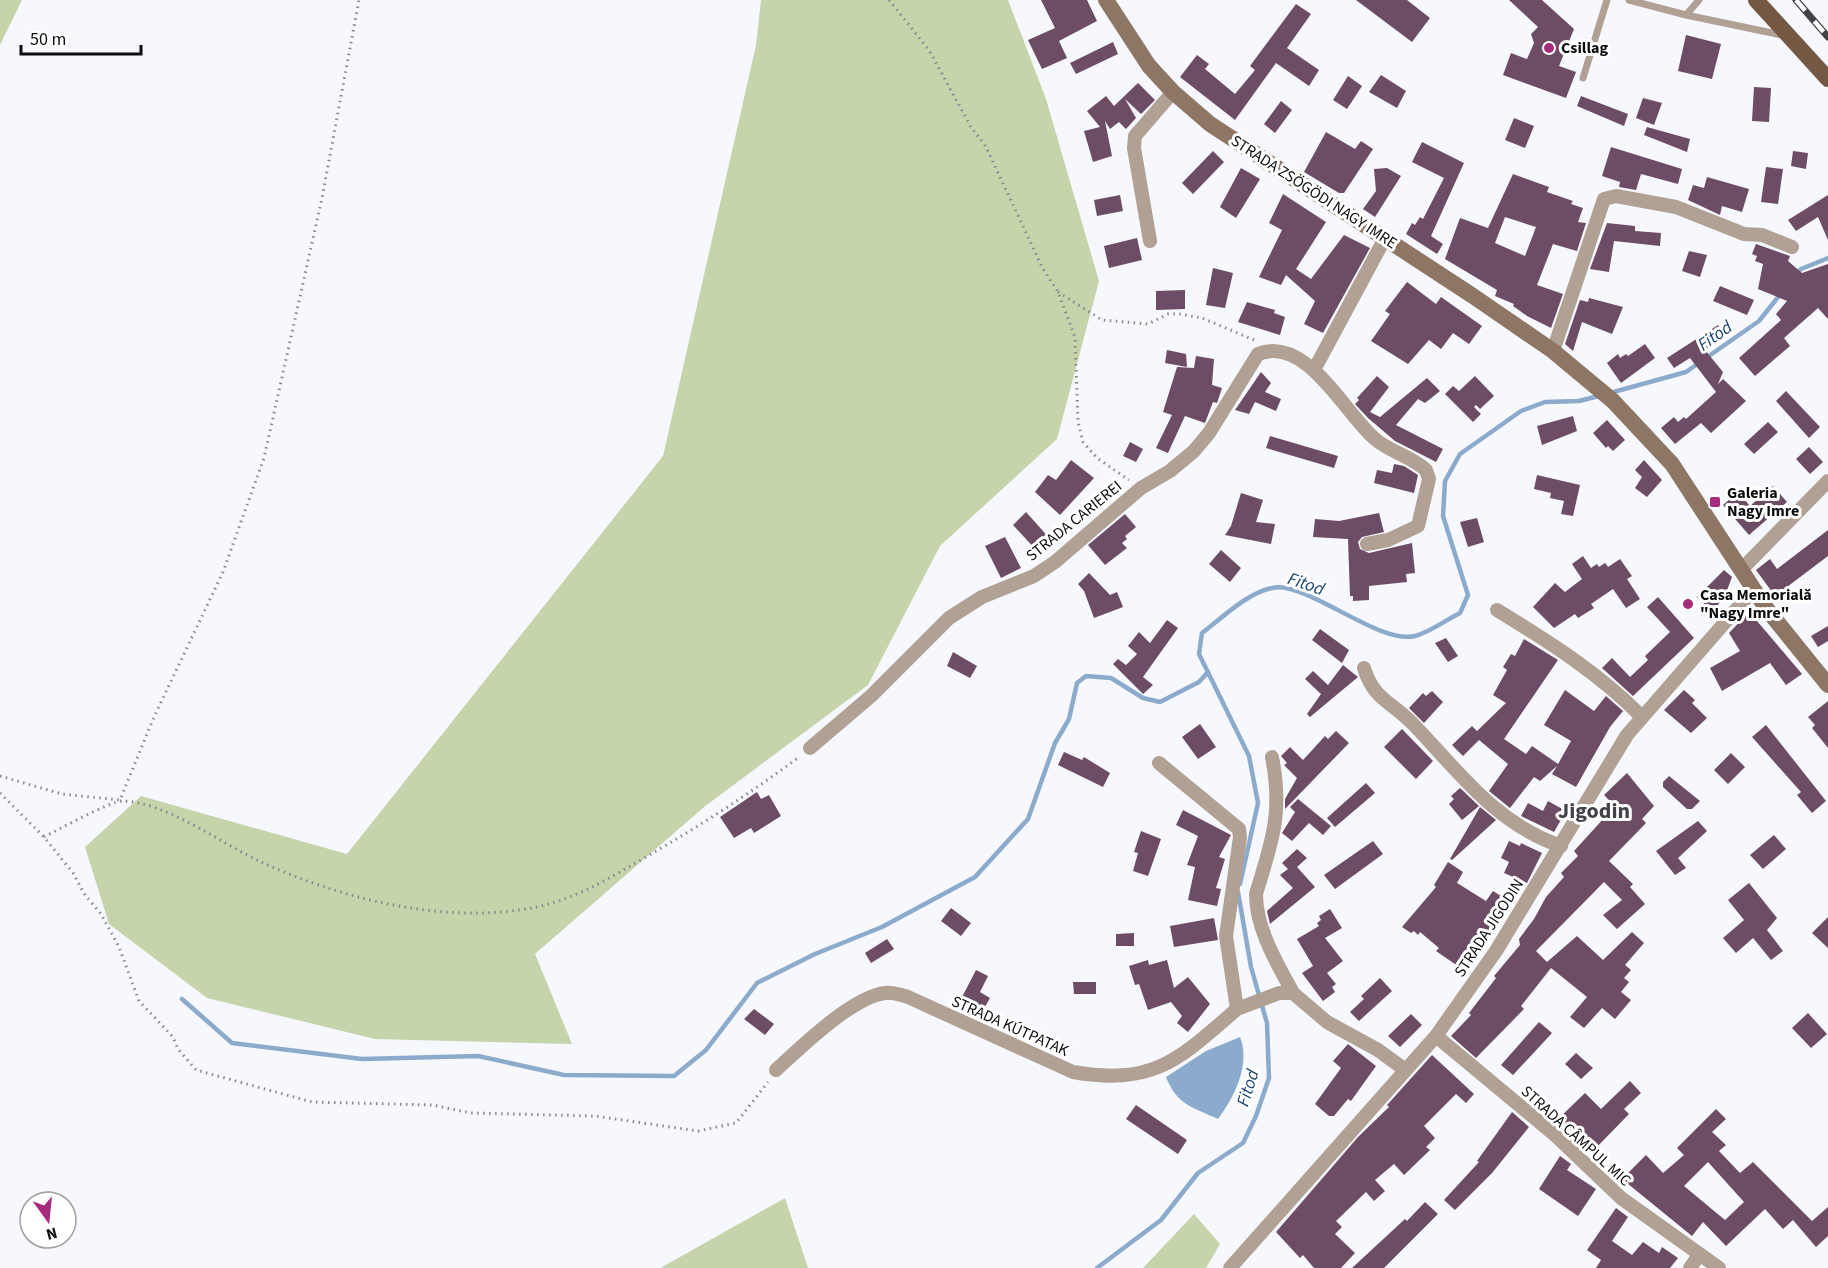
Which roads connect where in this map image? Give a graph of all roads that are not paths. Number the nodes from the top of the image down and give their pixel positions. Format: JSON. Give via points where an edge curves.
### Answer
{"nodes":[{"id":1,"x":1106,"y":0,"type":"edge"},
{"id":2,"x":1607,"y":0,"type":"edge"},
{"id":3,"x":1629,"y":0,"type":"edge"},
{"id":4,"x":1699,"y":0,"type":"edge"},
{"id":5,"x":1756,"y":0,"type":"edge"},
{"id":6,"x":1686,"y":15,"type":"junction"},
{"id":7,"x":1793,"y":38,"type":"junction"},
{"id":8,"x":1583,"y":78,"type":"dead end"},
{"id":9,"x":1828,"y":79,"type":"edge"},
{"id":10,"x":1173,"y":92,"type":"junction"},
{"id":11,"x":1384,"y":238,"type":"junction"},
{"id":12,"x":1150,"y":241,"type":"dead end"},
{"id":13,"x":1792,"y":247,"type":"dead end"},
{"id":14,"x":1553,"y":351,"type":"junction"},
{"id":15,"x":1314,"y":369,"type":"junction"},
{"id":16,"x":1828,"y":481,"type":"edge"},
{"id":17,"x":1367,"y":544,"type":"dead end"},
{"id":18,"x":1741,"y":570,"type":"junction"},
{"id":19,"x":1754,"y":589,"type":"junction"},
{"id":20,"x":1497,"y":610,"type":"dead end"},
{"id":21,"x":1364,"y":668,"type":"dead end"},
{"id":22,"x":1828,"y":685,"type":"edge"},
{"id":23,"x":1642,"y":717,"type":"junction"},
{"id":24,"x":810,"y":748,"type":"road end"},
{"id":25,"x":1272,"y":757,"type":"dead end"},
{"id":26,"x":1159,"y":763,"type":"dead end"},
{"id":27,"x":1561,"y":846,"type":"junction"},
{"id":28,"x":1286,"y":993,"type":"junction"},
{"id":29,"x":1241,"y":1007,"type":"junction"},
{"id":30,"x":1436,"y":1036,"type":"junction"},
{"id":31,"x":1404,"y":1069,"type":"junction"},
{"id":32,"x":776,"y":1071,"type":"road end"},
{"id":33,"x":1699,"y":1256,"type":"junction"},
{"id":34,"x":1230,"y":1268,"type":"edge"},
{"id":35,"x":1690,"y":1268,"type":"edge"},
{"id":36,"x":1719,"y":1268,"type":"edge"}],
"edges":[{"from":1,"to":10,"type":"main road","name":"STRADA ZSÖGÖDI NAGY IMRE","via":[[1149,66]]},
{"from":2,"to":8,"type":"lane"},
{"from":3,"to":6,"type":"lane"},
{"from":4,"to":6,"type":"lane"},
{"from":5,"to":7,"type":"main road"},
{"from":6,"to":7,"type":"lane"},
{"from":7,"to":9,"type":"main road"},
{"from":10,"to":11,"type":"main road","name":"STRADA ZSÖGÖDI NAGY IMRE","via":[[1210,124]]},
{"from":10,"to":12,"type":"street","via":[[1136,136],[1134,148]]},
{"from":11,"to":14,"type":"main road","name":"STRADA ZSÖGÖDI NAGY IMRE"},
{"from":11,"to":15,"type":"street"},
{"from":13,"to":14,"type":"street","via":[[1762,235],[1744,234],[1676,207],[1616,196],[1604,199]]},
{"from":14,"to":18,"type":"main road","name":"STRADA ZSÖGÖDI NAGY IMRE","via":[[1613,401],[1672,464]]},
{"from":15,"to":17,"type":"street","via":[[1376,440],[1426,470],[1429,479],[1418,526],[1388,540]]},
{"from":15,"to":24,"type":"street","name":"STRADA CARIEREI","via":[[1304,360],[1268,351],[1258,354],[1194,451],[1141,488],[1055,562],[949,618],[871,696]]},
{"from":16,"to":18,"type":"street"},
{"from":18,"to":19,"type":"main road","name":"STRADA ZSÖGÖDI NAGY IMRE"},
{"from":19,"to":22,"type":"main road","name":"STRADA ZSÖGÖDI NAGY IMRE"},
{"from":19,"to":23,"type":"street","name":"STRADA JIGODIN"},
{"from":20,"to":23,"type":"street","via":[[1613,687]]},
{"from":21,"to":27,"type":"street","via":[[1370,686],[1413,723],[1487,803],[1512,823]]},
{"from":23,"to":27,"type":"street","name":"STRADA JIGODIN","via":[[1627,735]]},
{"from":25,"to":28,"type":"street","via":[[1277,821],[1256,904]]},
{"from":26,"to":29,"type":"street","via":[[1239,829],[1226,936]]},
{"from":27,"to":30,"type":"street","name":"STRADA JIGODIN","via":[[1496,951]]},
{"from":28,"to":29,"type":"street","name":"STRADA KÚTPATAK"},
{"from":28,"to":31,"type":"street"},
{"from":29,"to":32,"type":"street","name":"STRADA KÚTPATAK","via":[[1179,1059],[1158,1069],[1094,1076],[1073,1072],[908,997],[886,992],[814,1034]]},
{"from":30,"to":31,"type":"street","name":"STRADA JIGODIN"},
{"from":30,"to":33,"type":"street","name":"STRADA CÂMPUL MIC","via":[[1539,1121],[1621,1198]]},
{"from":31,"to":34,"type":"street","name":"STRADA JIGODIN"},
{"from":33,"to":35,"type":"street"},
{"from":33,"to":36,"type":"street","name":"STRADA CÂMPUL MIC"}]}
